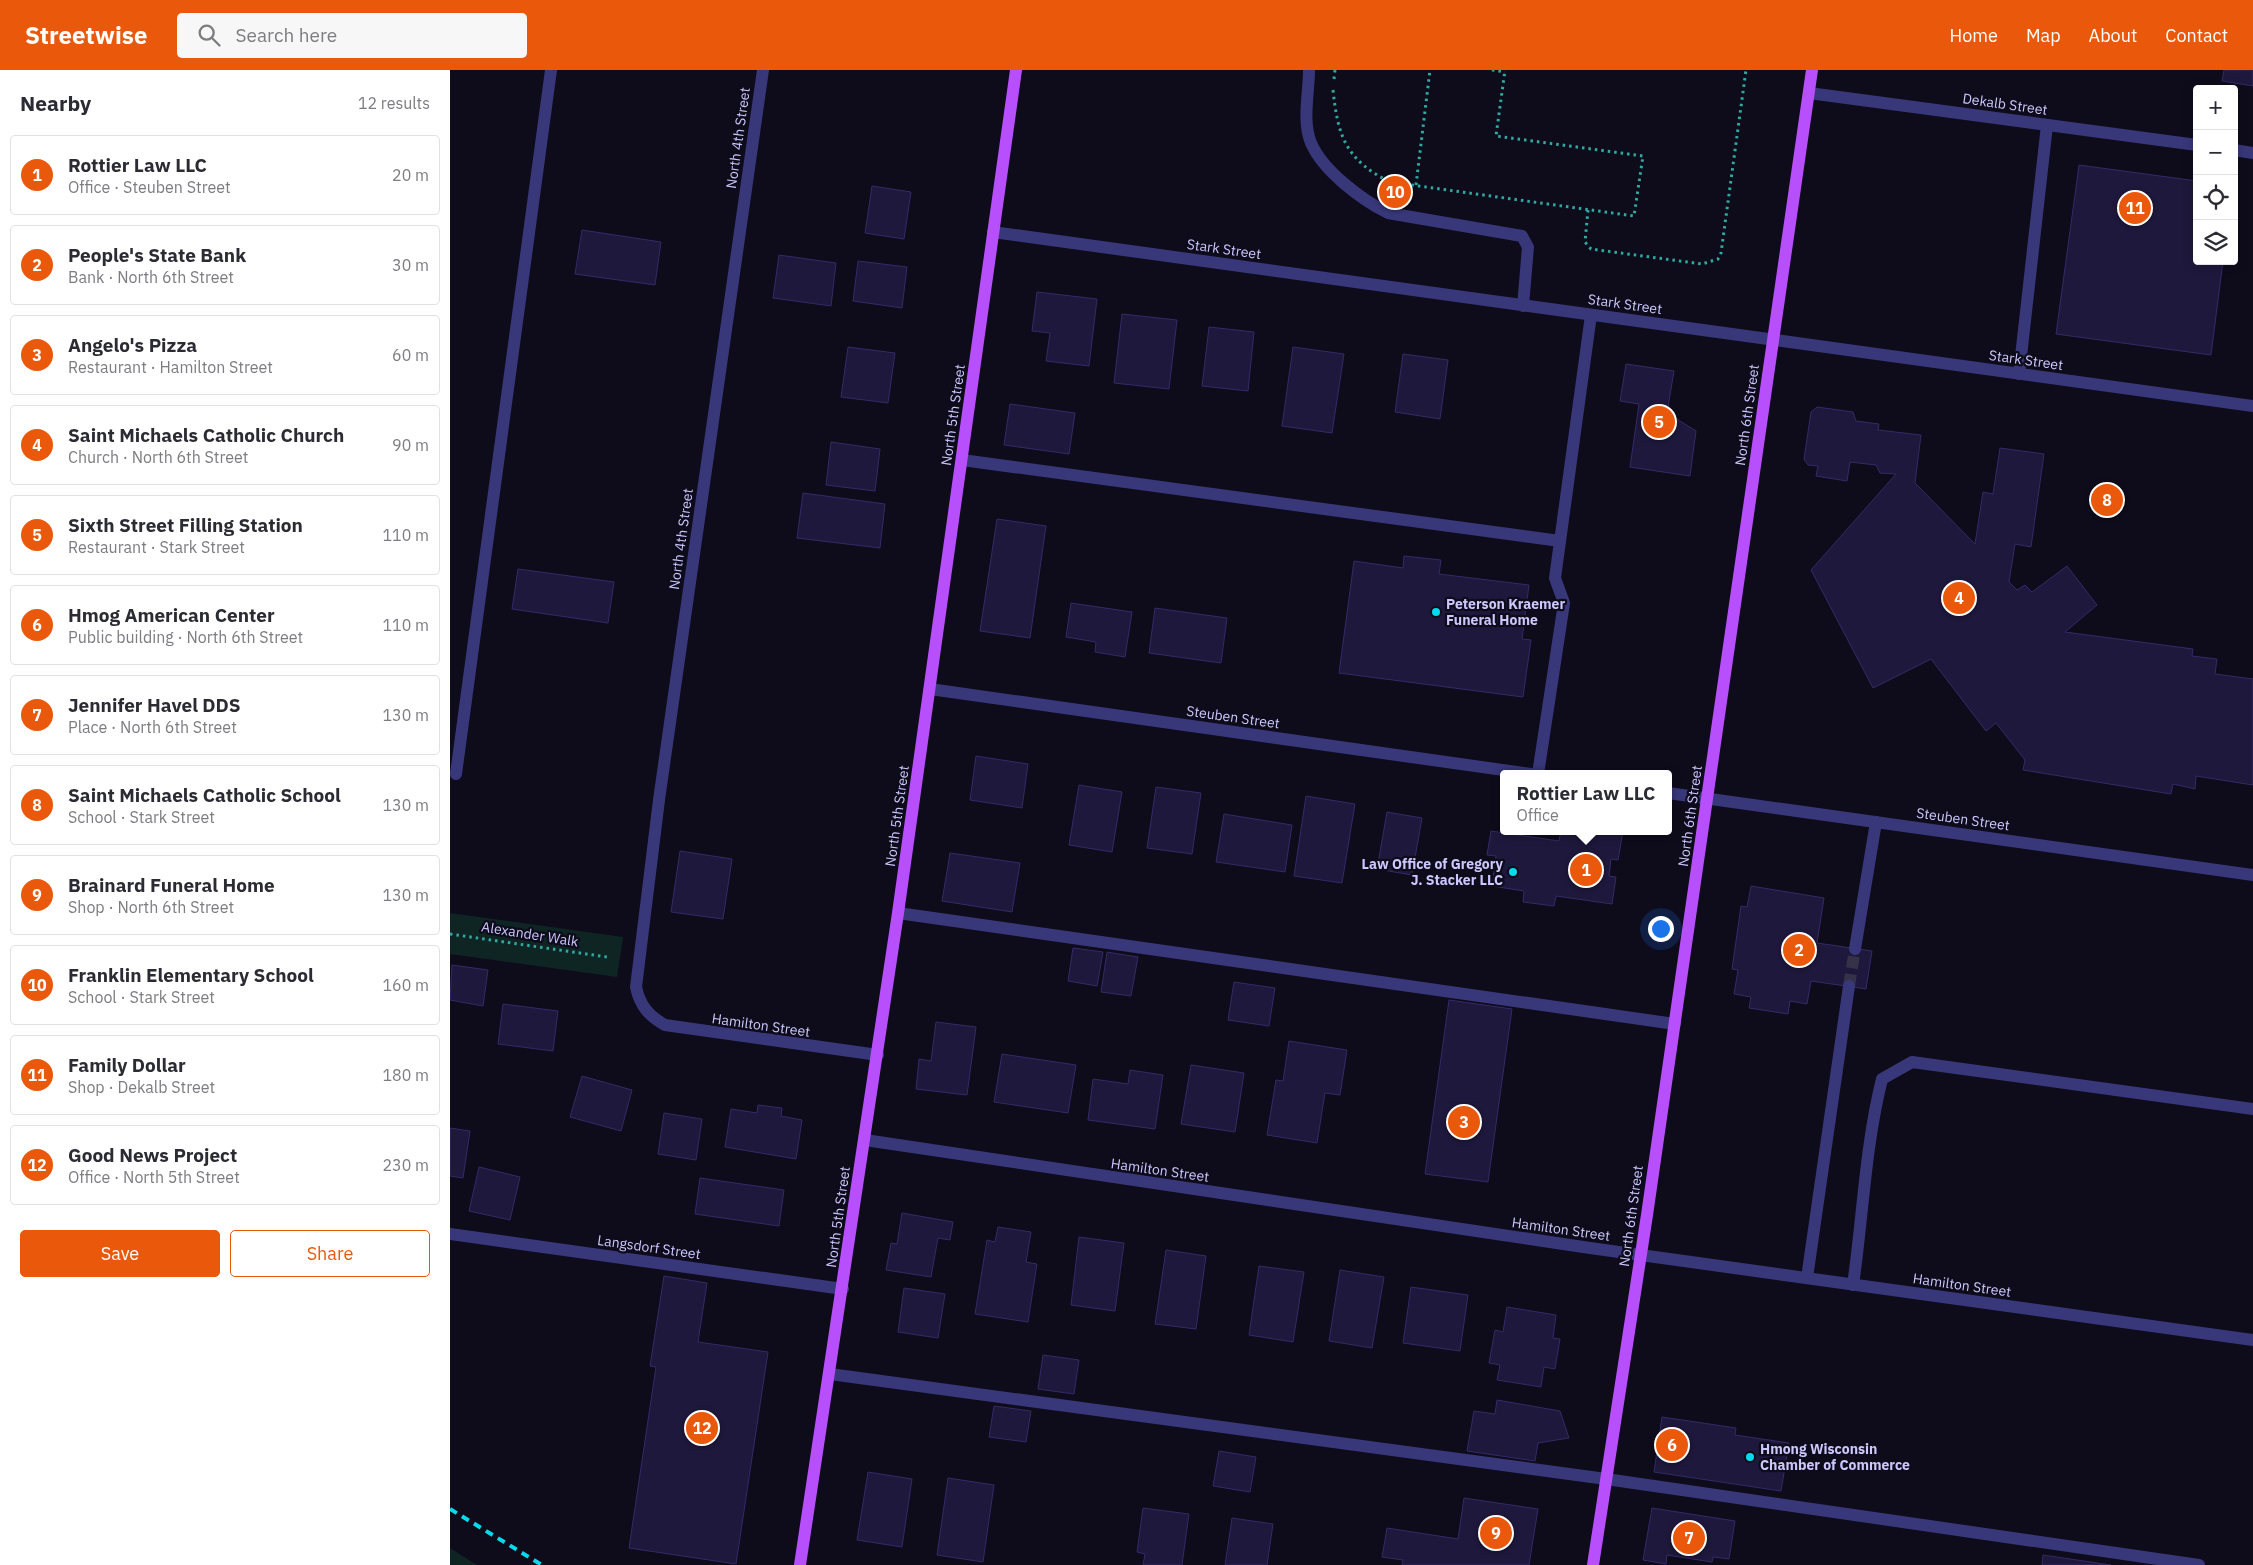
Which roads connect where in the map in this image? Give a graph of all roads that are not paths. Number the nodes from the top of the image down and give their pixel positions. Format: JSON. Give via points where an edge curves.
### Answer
{"nodes":[{"id":1,"x":551,"y":70,"type":"edge"},
{"id":2,"x":763,"y":70,"type":"edge"},
{"id":3,"x":1016,"y":70,"type":"edge"},
{"id":4,"x":1309,"y":70,"type":"edge"},
{"id":5,"x":1812,"y":70,"type":"edge"},
{"id":6,"x":1809,"y":93,"type":"junction"},
{"id":7,"x":2047,"y":125,"type":"junction"},
{"id":8,"x":2193,"y":144,"type":"edge"},
{"id":9,"x":2238,"y":151,"type":"edge"},
{"id":10,"x":2253,"y":153,"type":"edge"},
{"id":11,"x":993,"y":232,"type":"junction"},
{"id":12,"x":1523,"y":306,"type":"junction"},
{"id":13,"x":1591,"y":315,"type":"junction"},
{"id":14,"x":1773,"y":340,"type":"junction"},
{"id":15,"x":2019,"y":374,"type":"junction"},
{"id":16,"x":2253,"y":406,"type":"edge"},
{"id":17,"x":962,"y":460,"type":"junction"},
{"id":18,"x":1560,"y":541,"type":"junction"},
{"id":19,"x":930,"y":689,"type":"junction"},
{"id":20,"x":1503,"y":770,"type":"edge"},
{"id":21,"x":1539,"y":770,"type":"edge"},
{"id":22,"x":456,"y":774,"type":"dead end"},
{"id":23,"x":1672,"y":794,"type":"edge"},
{"id":24,"x":1708,"y":799,"type":"junction"},
{"id":25,"x":1876,"y":822,"type":"junction"},
{"id":26,"x":2253,"y":876,"type":"edge"},
{"id":27,"x":898,"y":913,"type":"junction"},
{"id":28,"x":1856,"y":949,"type":"tunnel mouth"},
{"id":29,"x":1849,"y":986,"type":"tunnel mouth"},
{"id":30,"x":646,"y":1011,"type":"joint"},
{"id":31,"x":1675,"y":1024,"type":"junction"},
{"id":32,"x":878,"y":1055,"type":"junction"},
{"id":33,"x":2253,"y":1108,"type":"edge"},
{"id":34,"x":865,"y":1140,"type":"junction"},
{"id":35,"x":450,"y":1234,"type":"edge"},
{"id":36,"x":1641,"y":1255,"type":"junction"},
{"id":37,"x":1807,"y":1278,"type":"junction"},
{"id":38,"x":1853,"y":1285,"type":"junction"},
{"id":39,"x":843,"y":1289,"type":"junction"},
{"id":40,"x":2253,"y":1340,"type":"edge"},
{"id":41,"x":830,"y":1374,"type":"junction"},
{"id":42,"x":1606,"y":1479,"type":"junction"},
{"id":43,"x":800,"y":1565,"type":"edge"},
{"id":44,"x":1593,"y":1565,"type":"edge"},
{"id":45,"x":2199,"y":1565,"type":"edge"}],
"edges":[{"from":1,"to":22,"type":"street"},
{"from":2,"to":30,"type":"street","name":"North 4th Street","via":[[644,918],[636,987],[639,1002]]},
{"from":3,"to":11,"type":"main road","name":"North 5th Street"},
{"from":4,"to":12,"type":"street","via":[[1307,116],[1311,143],[1324,164],[1371,204],[1388,213],[1522,236],[1528,247]]},
{"from":5,"to":6,"type":"main road","name":"North 6th Street"},
{"from":6,"to":7,"type":"street","name":"Dekalb Street"},
{"from":6,"to":14,"type":"main road","name":"North 6th Street"},
{"from":7,"to":8,"type":"street","name":"Dekalb Street"},
{"from":7,"to":15,"type":"street"},
{"from":9,"to":10,"type":"street"},
{"from":11,"to":12,"type":"street","name":"Stark Street"},
{"from":11,"to":17,"type":"main road","name":"North 5th Street"},
{"from":12,"to":13,"type":"street","name":"Stark Street"},
{"from":13,"to":14,"type":"street","name":"Stark Street"},
{"from":13,"to":18,"type":"street"},
{"from":14,"to":15,"type":"street","name":"Stark Street"},
{"from":14,"to":24,"type":"main road","name":"North 6th Street"},
{"from":15,"to":16,"type":"street","name":"Stark Street"},
{"from":17,"to":18,"type":"street"},
{"from":17,"to":19,"type":"main road","name":"North 5th Street"},
{"from":18,"to":21,"type":"street","via":[[1555,578],[1564,603]]},
{"from":19,"to":20,"type":"street","name":"Steuben Street"},
{"from":19,"to":27,"type":"main road","name":"North 5th Street"},
{"from":23,"to":24,"type":"street","name":"Steuben Street"},
{"from":24,"to":25,"type":"street","name":"Steuben Street"},
{"from":24,"to":31,"type":"main road","name":"North 6th Street"},
{"from":25,"to":26,"type":"street","name":"Steuben Street"},
{"from":25,"to":28,"type":"street"},
{"from":27,"to":31,"type":"street"},
{"from":27,"to":32,"type":"main road","name":"North 5th Street"},
{"from":29,"to":37,"type":"street"},
{"from":30,"to":32,"type":"street","name":"Hamilton Street","via":[[665,1025],[691,1030]]},
{"from":31,"to":36,"type":"main road","name":"North 6th Street"},
{"from":32,"to":34,"type":"main road","name":"North 5th Street"},
{"from":33,"to":38,"type":"street","via":[[1912,1062],[1882,1079],[1870,1130]]},
{"from":34,"to":36,"type":"street","name":"Hamilton Street"},
{"from":34,"to":39,"type":"main road","name":"North 5th Street"},
{"from":35,"to":39,"type":"street","name":"Langsdorf Street"},
{"from":36,"to":37,"type":"street","name":"Hamilton Street"},
{"from":36,"to":42,"type":"main road","name":"North 6th Street"},
{"from":37,"to":38,"type":"street","name":"Hamilton Street"},
{"from":38,"to":40,"type":"street","name":"Hamilton Street"},
{"from":39,"to":41,"type":"main road","name":"North 5th Street"},
{"from":41,"to":42,"type":"street"},
{"from":41,"to":43,"type":"main road","name":"North 5th Street"},
{"from":42,"to":44,"type":"main road","name":"North 6th Street"},
{"from":42,"to":45,"type":"street"}]}
